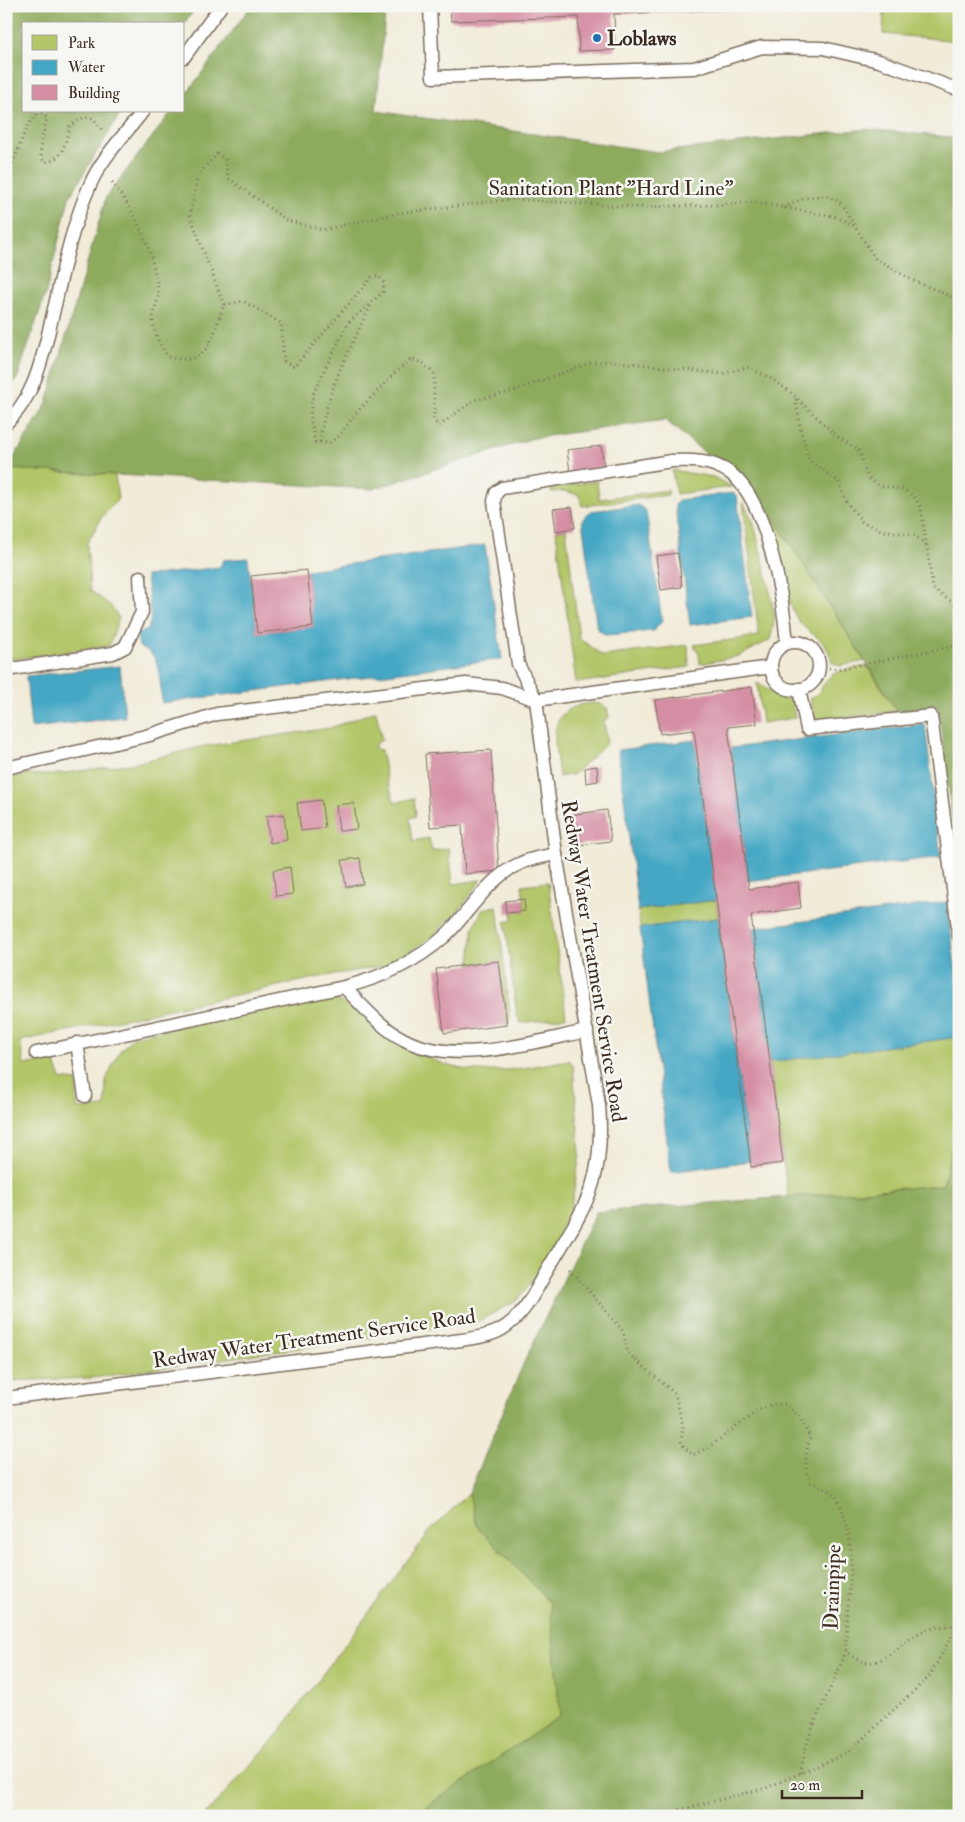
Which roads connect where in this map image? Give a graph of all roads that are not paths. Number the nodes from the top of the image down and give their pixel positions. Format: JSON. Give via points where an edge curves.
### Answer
{"nodes":[{"id":1,"x":221,"y":6,"type":"edge"},
{"id":2,"x":430,"y":6,"type":"edge"},
{"id":3,"x":185,"y":56,"type":"edge"},
{"id":4,"x":959,"y":90,"type":"edge"},
{"id":5,"x":142,"y":112,"type":"edge"},
{"id":6,"x":6,"y":423,"type":"edge"},
{"id":7,"x":140,"y":577,"type":"dead end"},
{"id":8,"x":787,"y":643,"type":"junction"},
{"id":9,"x":771,"y":667,"type":"junction"},
{"id":10,"x":6,"y":670,"type":"edge"},
{"id":11,"x":799,"y":689,"type":"junction"},
{"id":12,"x":536,"y":700,"type":"junction"},
{"id":13,"x":6,"y":768,"type":"edge"},
{"id":14,"x":556,"y":854,"type":"junction"},
{"id":15,"x":959,"y":936,"type":"edge"},
{"id":16,"x":344,"y":987,"type":"junction"},
{"id":17,"x":587,"y":1032,"type":"junction"},
{"id":18,"x":77,"y":1043,"type":"junction"},
{"id":19,"x":36,"y":1053,"type":"dead end"},
{"id":20,"x":85,"y":1096,"type":"dead end"},
{"id":21,"x":6,"y":1398,"type":"edge"}],
"edges":[{"from":1,"to":3,"type":"lane"},
{"from":2,"to":4,"type":"lane","via":[[433,77],[694,68],[762,47],[815,48],[880,61]]},
{"from":5,"to":6,"type":"lane","via":[[90,184],[68,251],[43,352],[31,386],[15,416]]},
{"from":7,"to":10,"type":"lane","via":[[142,612],[125,647],[113,653]]},
{"from":8,"to":9,"type":"lane","via":[[775,653]]},
{"from":8,"to":11,"type":"lane","via":[[809,647],[818,660],[819,667],[813,682]]},
{"from":8,"to":12,"type":"lane","name":"Redway Water Treatment Service Road","via":[[768,541],[759,514],[746,491],[730,473],[711,464],[671,461],[502,488],[494,501],[518,664]]},
{"from":9,"to":11,"type":"lane","via":[[783,687]]},
{"from":9,"to":12,"type":"lane"},
{"from":11,"to":15,"type":"lane","via":[[807,729],[931,716]]},
{"from":12,"to":13,"type":"lane","via":[[502,688],[466,684],[217,714],[146,736]]},
{"from":12,"to":14,"type":"lane","name":"Redway Water Treatment Service Road"},
{"from":14,"to":16,"type":"lane","via":[[511,868],[446,935],[414,958],[377,977]]},
{"from":14,"to":17,"type":"lane","name":"Redway Water Treatment Service Road"},
{"from":16,"to":17,"type":"lane","via":[[390,1031],[430,1049],[478,1050]]},
{"from":16,"to":18,"type":"lane"},
{"from":17,"to":21,"type":"lane","name":"Redway Water Treatment Service Road","via":[[599,1105],[600,1152],[595,1181],[587,1202],[519,1316],[500,1330],[441,1343]]},
{"from":18,"to":19,"type":"lane"},
{"from":18,"to":20,"type":"lane"}]}
